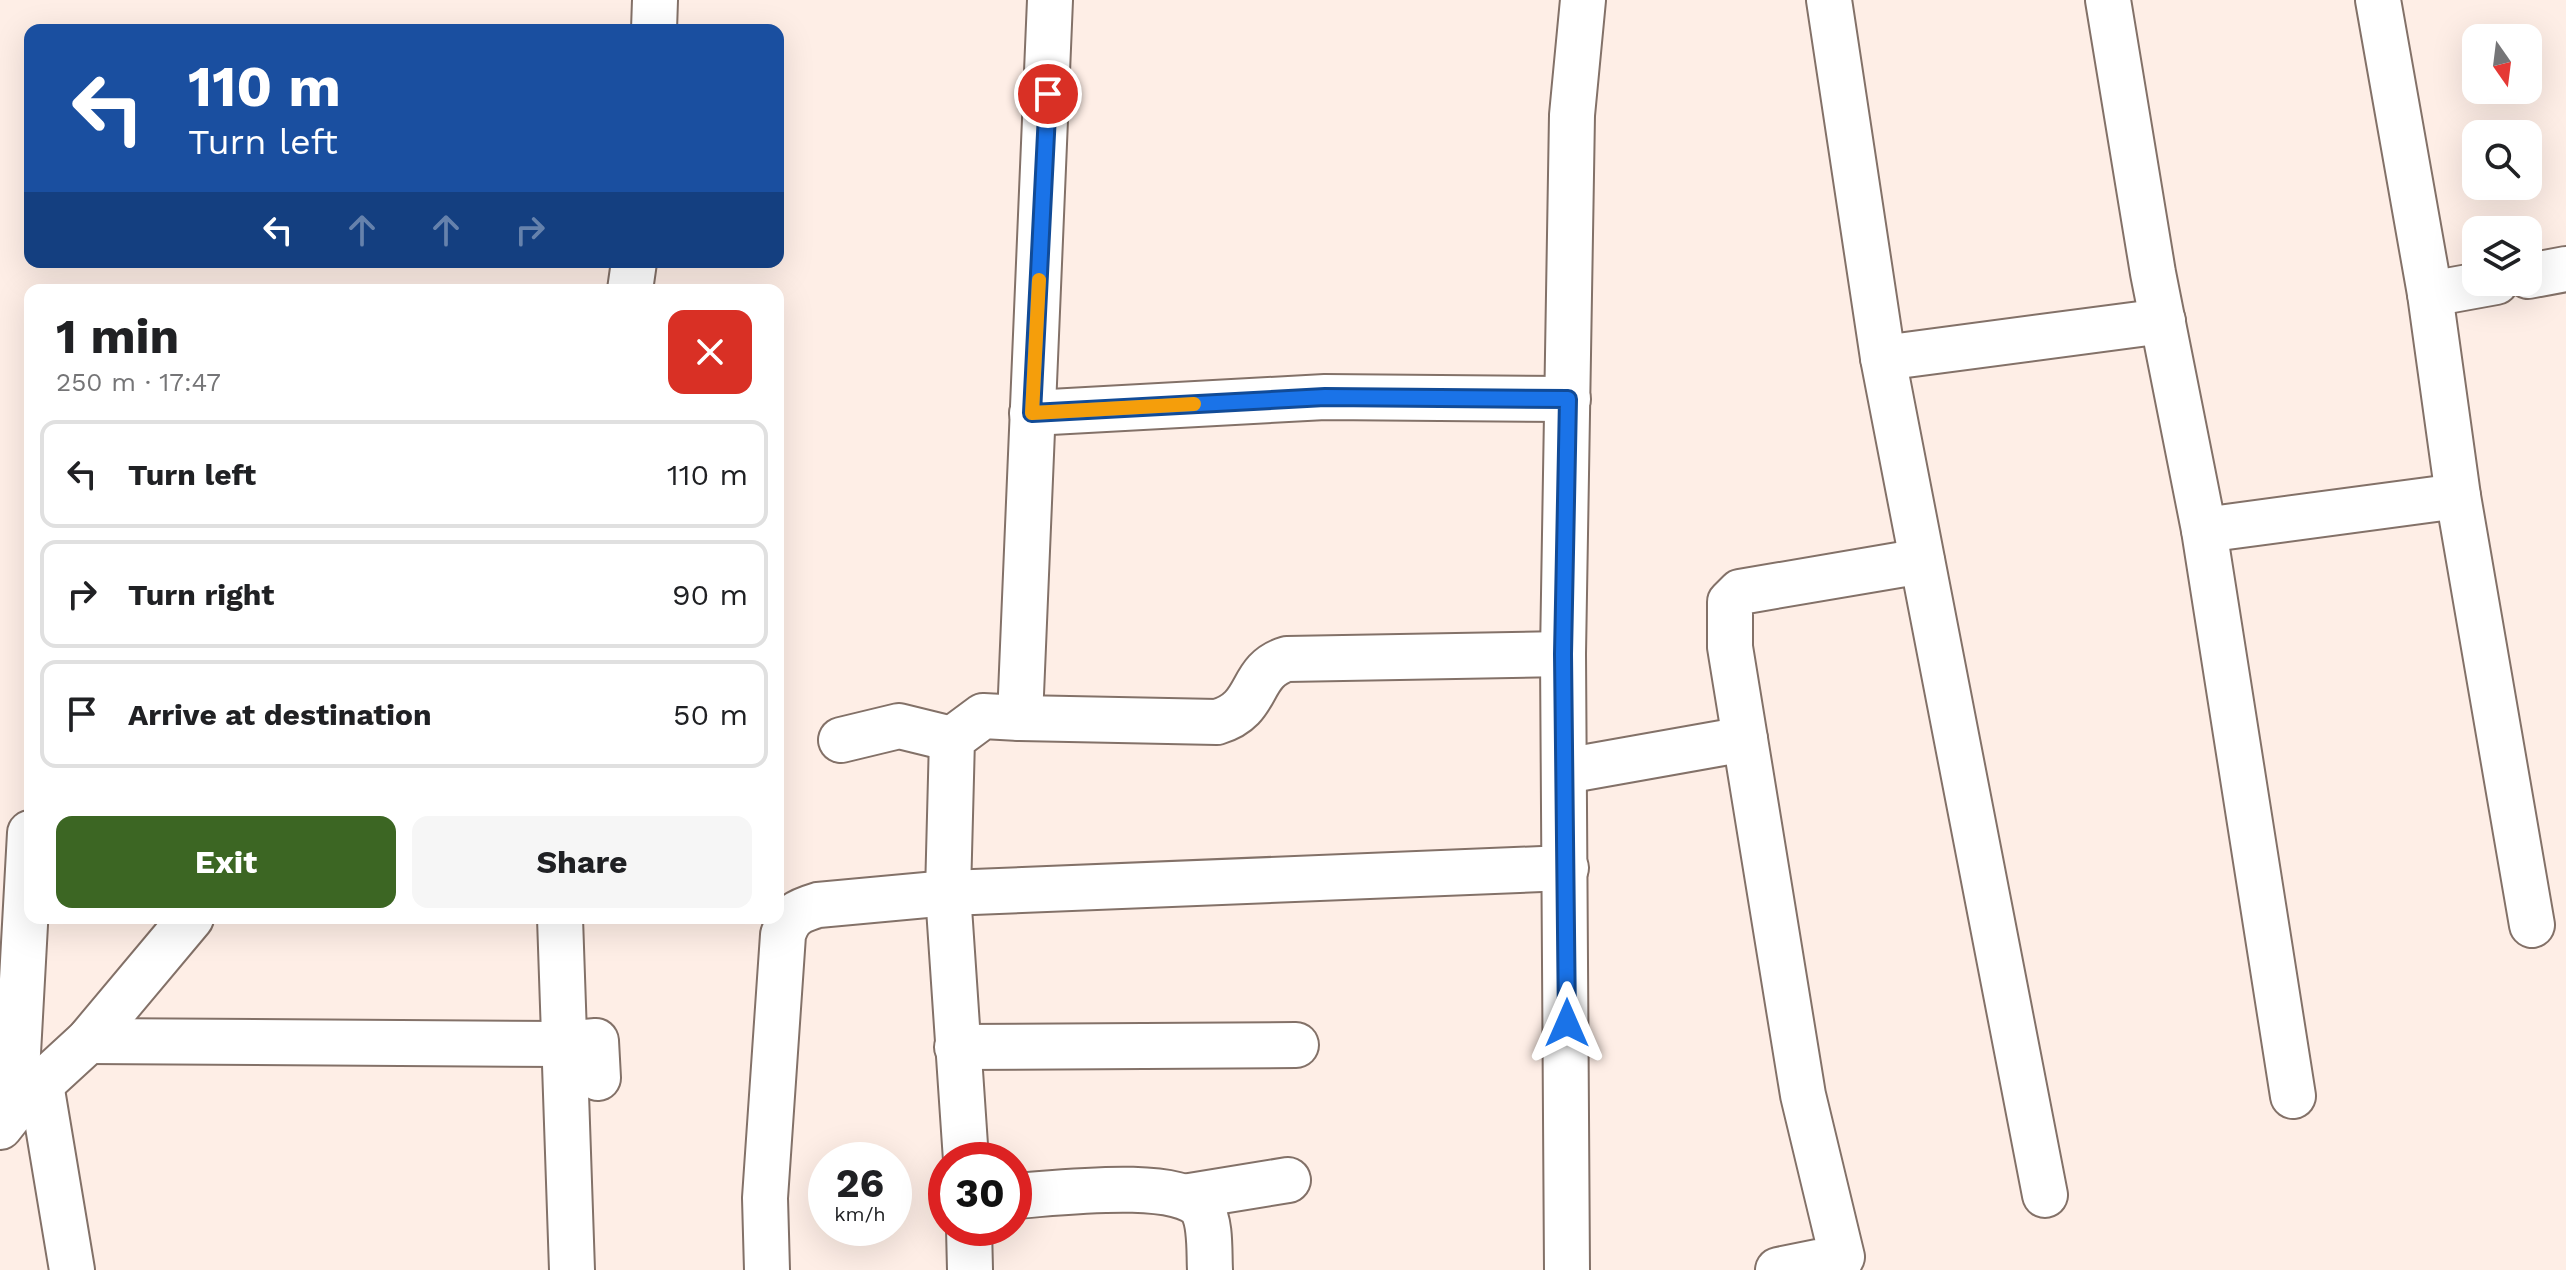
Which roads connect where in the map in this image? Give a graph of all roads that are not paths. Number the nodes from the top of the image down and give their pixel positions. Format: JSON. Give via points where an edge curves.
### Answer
{"nodes":[{"id":1,"x":655,"y":0,"type":"edge"},
{"id":2,"x":1050,"y":0,"type":"edge"},
{"id":3,"x":1583,"y":0,"type":"edge"},
{"id":4,"x":1829,"y":0,"type":"edge"},
{"id":5,"x":2108,"y":0,"type":"edge"},
{"id":6,"x":2378,"y":0,"type":"edge"},
{"id":7,"x":654,"y":24,"type":"edge"},
{"id":8,"x":2566,"y":269,"type":"edge"},
{"id":9,"x":2542,"y":273,"type":"edge"},
{"id":10,"x":2462,"y":288,"type":"edge"},
{"id":11,"x":2430,"y":294,"type":"junction"},
{"id":12,"x":2163,"y":321,"type":"junction"},
{"id":13,"x":1883,"y":358,"type":"junction"},
{"id":14,"x":1568,"y":399,"type":"junction"},
{"id":15,"x":1032,"y":413,"type":"junction"},
{"id":16,"x":2458,"y":496,"type":"junction"},
{"id":17,"x":2204,"y":530,"type":"junction"},
{"id":18,"x":1922,"y":561,"type":"junction"},
{"id":19,"x":1563,"y":654,"type":"junction"},
{"id":20,"x":1020,"y":718,"type":"junction"},
{"id":21,"x":952,"y":739,"type":"junction"},
{"id":22,"x":1745,"y":739,"type":"junction"},
{"id":23,"x":841,"y":740,"type":"dead end"},
{"id":24,"x":1565,"y":771,"type":"junction"},
{"id":25,"x":1566,"y":868,"type":"junction"},
{"id":26,"x":948,"y":893,"type":"junction"},
{"id":27,"x":26,"y":924,"type":"edge"},
{"id":28,"x":186,"y":924,"type":"edge"},
{"id":29,"x":560,"y":924,"type":"edge"},
{"id":30,"x":2532,"y":925,"type":"dead end"},
{"id":31,"x":88,"y":1041,"type":"junction"},
{"id":32,"x":562,"y":1044,"type":"junction"},
{"id":33,"x":1296,"y":1045,"type":"dead end"},
{"id":34,"x":957,"y":1047,"type":"junction"},
{"id":35,"x":598,"y":1078,"type":"dead end"},
{"id":36,"x":2293,"y":1096,"type":"dead end"},
{"id":37,"x":19,"y":1106,"type":"edge"},
{"id":38,"x":965,"y":1142,"type":"edge"},
{"id":39,"x":1288,"y":1180,"type":"dead end"},
{"id":40,"x":1032,"y":1195,"type":"edge"},
{"id":41,"x":2045,"y":1195,"type":"dead end"},
{"id":42,"x":1190,"y":1196,"type":"junction"},
{"id":43,"x":969,"y":1246,"type":"edge"},
{"id":44,"x":72,"y":1270,"type":"edge"},
{"id":45,"x":572,"y":1270,"type":"edge"},
{"id":46,"x":767,"y":1270,"type":"edge"},
{"id":47,"x":970,"y":1270,"type":"edge"},
{"id":48,"x":1210,"y":1270,"type":"edge"},
{"id":49,"x":1567,"y":1270,"type":"edge"},
{"id":50,"x":1778,"y":1270,"type":"edge"}],
"edges":[{"from":1,"to":7,"type":"street"},
{"from":2,"to":15,"type":"street"},
{"from":3,"to":14,"type":"street","via":[[1572,115]]},
{"from":4,"to":13,"type":"street"},
{"from":5,"to":12,"type":"street"},
{"from":6,"to":11,"type":"street"},
{"from":8,"to":9,"type":"street"},
{"from":10,"to":11,"type":"street"},
{"from":11,"to":16,"type":"street"},
{"from":12,"to":13,"type":"street"},
{"from":12,"to":17,"type":"street"},
{"from":13,"to":18,"type":"street"},
{"from":14,"to":15,"type":"street","via":[[1325,397]]},
{"from":14,"to":19,"type":"street"},
{"from":15,"to":20,"type":"street"},
{"from":16,"to":17,"type":"street"},
{"from":16,"to":30,"type":"street"},
{"from":17,"to":36,"type":"street"},
{"from":18,"to":22,"type":"street","via":[[1740,592],[1730,602],[1730,647]]},
{"from":18,"to":41,"type":"street"},
{"from":19,"to":20,"type":"street","via":[[1287,659],[1267,669],[1236,717],[1217,722]]},
{"from":19,"to":24,"type":"street"},
{"from":20,"to":21,"type":"street","via":[[983,716]]},
{"from":21,"to":23,"type":"street","via":[[899,726]]},
{"from":21,"to":26,"type":"street"},
{"from":22,"to":24,"type":"street"},
{"from":22,"to":50,"type":"street","via":[[1803,1095],[1842,1257]]},
{"from":24,"to":25,"type":"street"},
{"from":25,"to":26,"type":"street"},
{"from":25,"to":49,"type":"street"},
{"from":26,"to":34,"type":"street"},
{"from":26,"to":46,"type":"street","via":[[818,905],[788,919],[765,1198]]},
{"from":27,"to":37,"type":"street"},
{"from":28,"to":31,"type":"street"},
{"from":29,"to":32,"type":"street"},
{"from":31,"to":32,"type":"street"},
{"from":31,"to":37,"type":"street"},
{"from":32,"to":35,"type":"street","via":[[596,1041]]},
{"from":32,"to":45,"type":"street"},
{"from":33,"to":34,"type":"street"},
{"from":34,"to":38,"type":"street"},
{"from":37,"to":44,"type":"street"},
{"from":39,"to":42,"type":"street"},
{"from":40,"to":42,"type":"street","via":[[1163,1189]]},
{"from":42,"to":48,"type":"street","via":[[1203,1210]]},
{"from":43,"to":47,"type":"street"}]}
